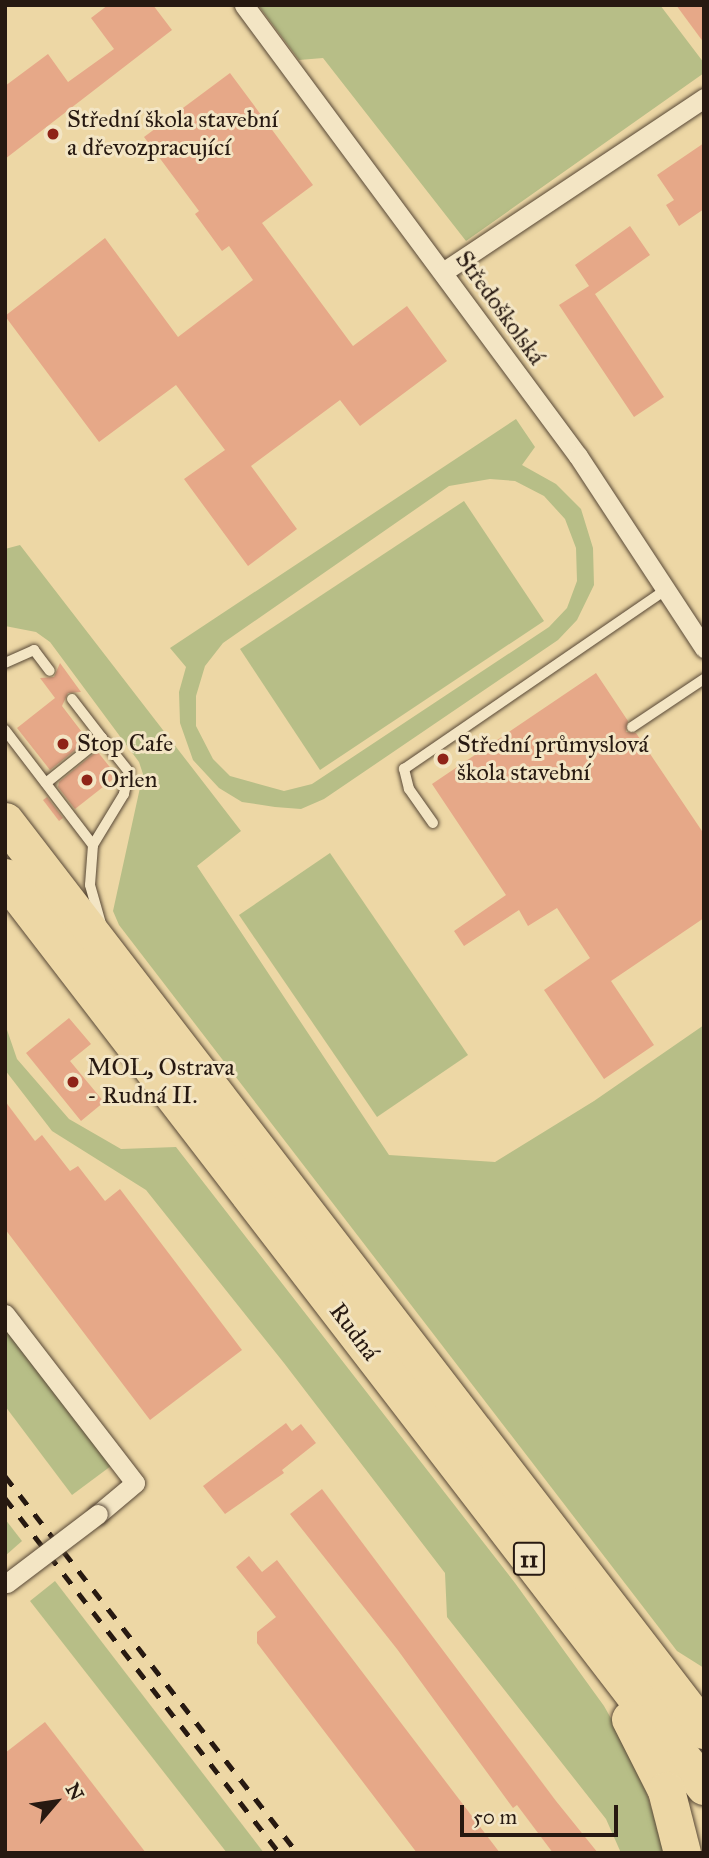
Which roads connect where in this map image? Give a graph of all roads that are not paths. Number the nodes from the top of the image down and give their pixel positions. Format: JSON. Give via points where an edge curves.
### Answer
{"nodes":[{"id":1,"x":244,"y":5,"type":"edge"},
{"id":2,"x":704,"y":98,"type":"edge"},
{"id":3,"x":443,"y":272,"type":"junction"},
{"id":4,"x":665,"y":590,"type":"junction"},
{"id":5,"x":704,"y":649,"type":"edge"},
{"id":6,"x":5,"y":663,"type":"edge"},
{"id":7,"x":50,"y":671,"type":"dead end"},
{"id":8,"x":704,"y":678,"type":"edge"},
{"id":9,"x":72,"y":699,"type":"dead end"},
{"id":10,"x":632,"y":727,"type":"dead end"},
{"id":11,"x":5,"y":730,"type":"edge"},
{"id":12,"x":102,"y":738,"type":"junction"},
{"id":13,"x":46,"y":783,"type":"junction"},
{"id":14,"x":5,"y":821,"type":"edge"},
{"id":15,"x":433,"y":823,"type":"dead end"},
{"id":16,"x":93,"y":845,"type":"junction"},
{"id":17,"x":5,"y":877,"type":"edge"},
{"id":18,"x":110,"y":958,"type":"junction"},
{"id":19,"x":5,"y":1314,"type":"edge"},
{"id":20,"x":6,"y":1584,"type":"edge"},
{"id":21,"x":582,"y":1628,"type":"junction"},
{"id":22,"x":645,"y":1654,"type":"junction"},
{"id":23,"x":704,"y":1700,"type":"edge"},
{"id":24,"x":704,"y":1730,"type":"edge"},
{"id":25,"x":704,"y":1786,"type":"edge"},
{"id":26,"x":682,"y":1853,"type":"edge"}],
"edges":[{"from":1,"to":3,"type":"street","name":"Středoškolská"},
{"from":2,"to":3,"type":"street"},
{"from":3,"to":4,"type":"street","name":"Středoškolská","via":[[578,456]]},
{"from":4,"to":5,"type":"street","name":"Středoškolská"},
{"from":4,"to":15,"type":"lane","via":[[404,769],[409,789]]},
{"from":6,"to":7,"type":"lane","via":[[34,650]]},
{"from":8,"to":10,"type":"lane"},
{"from":9,"to":12,"type":"lane"},
{"from":11,"to":13,"type":"lane"},
{"from":12,"to":13,"type":"lane"},
{"from":12,"to":16,"type":"lane","via":[[129,772],[124,794]]},
{"from":13,"to":16,"type":"lane"},
{"from":14,"to":18,"type":"highway","name":"Rudná","number":"11"},
{"from":16,"to":18,"type":"lane","via":[[90,885]]},
{"from":17,"to":21,"type":"highway","name":"Rudná","number":"11"},
{"from":18,"to":22,"type":"highway","name":"Rudná","number":"11"},
{"from":19,"to":20,"type":"street","bridge":true,"via":[[135,1483]]},
{"from":21,"to":25,"type":"highway","name":"Rudná","number":"11"},
{"from":21,"to":26,"type":"highway","via":[[662,1780]]},
{"from":22,"to":23,"type":"highway"},
{"from":22,"to":24,"type":"highway","name":"Rudná","number":"11"}]}
